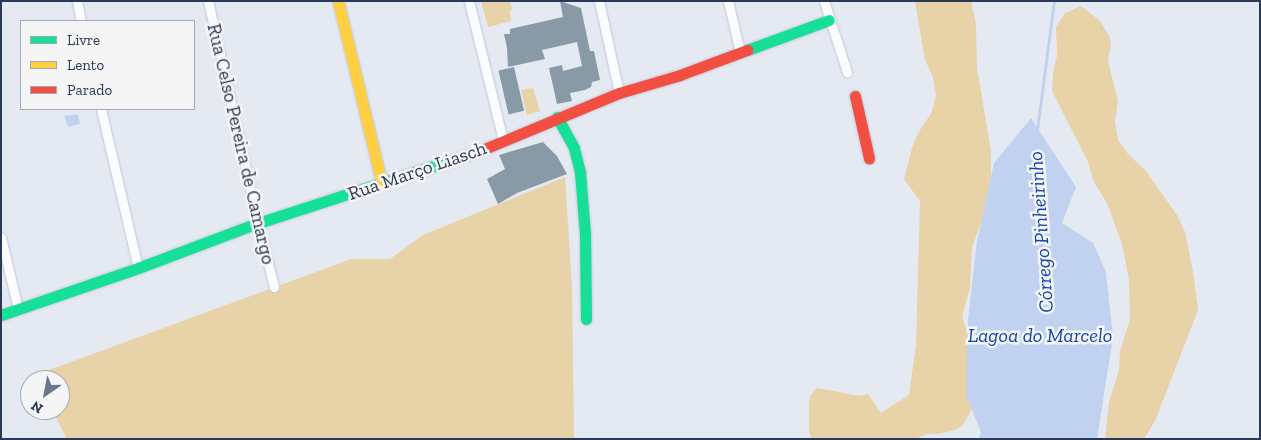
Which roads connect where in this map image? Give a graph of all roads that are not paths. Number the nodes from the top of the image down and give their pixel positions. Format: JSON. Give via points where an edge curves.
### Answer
{"nodes":[{"id":1,"x":77,"y":1,"type":"edge"},
{"id":2,"x":208,"y":1,"type":"edge"},
{"id":3,"x":338,"y":1,"type":"edge"},
{"id":4,"x":469,"y":1,"type":"edge"},
{"id":5,"x":598,"y":1,"type":"edge"},
{"id":6,"x":728,"y":1,"type":"edge"},
{"id":7,"x":824,"y":1,"type":"edge"},
{"id":8,"x":81,"y":20,"type":"edge"},
{"id":9,"x":829,"y":20,"type":"junction"},
{"id":10,"x":740,"y":52,"type":"junction"},
{"id":11,"x":846,"y":72,"type":"dead end"},
{"id":12,"x":619,"y":93,"type":"junction"},
{"id":13,"x":855,"y":96,"type":"dead end"},
{"id":14,"x":101,"y":110,"type":"edge"},
{"id":15,"x":557,"y":117,"type":"junction"},
{"id":16,"x":503,"y":140,"type":"junction"},
{"id":17,"x":869,"y":158,"type":"dead end"},
{"id":18,"x":382,"y":184,"type":"junction"},
{"id":19,"x":258,"y":223,"type":"junction"},
{"id":20,"x":1,"y":237,"type":"edge"},
{"id":21,"x":138,"y":268,"type":"junction"},
{"id":22,"x":274,"y":287,"type":"dead end"},
{"id":23,"x":18,"y":309,"type":"junction"},
{"id":24,"x":1,"y":315,"type":"edge"},
{"id":25,"x":586,"y":319,"type":"dead end"}],
"edges":[{"from":1,"to":8,"type":"street"},
{"from":2,"to":19,"type":"street","name":"Rua Celso Pereira de Camargo"},
{"from":3,"to":18,"type":"street"},
{"from":4,"to":16,"type":"street"},
{"from":5,"to":12,"type":"street"},
{"from":6,"to":10,"type":"street"},
{"from":7,"to":9,"type":"street"},
{"from":9,"to":10,"type":"street","name":"Rua Março Liasch"},
{"from":9,"to":11,"type":"street"},
{"from":10,"to":12,"type":"street","name":"Rua Março Liasch","via":[[680,75]]},
{"from":12,"to":15,"type":"street","name":"Rua Março Liasch"},
{"from":13,"to":17,"type":"street"},
{"from":14,"to":21,"type":"street"},
{"from":15,"to":16,"type":"street","name":"Rua Março Liasch"},
{"from":15,"to":25,"type":"street","via":[[574,148],[580,172]]},
{"from":16,"to":18,"type":"street","name":"Rua Março Liasch","via":[[473,154]]},
{"from":18,"to":19,"type":"street","name":"Rua Março Liasch"},
{"from":19,"to":21,"type":"street","name":"Rua Março Liasch"},
{"from":19,"to":22,"type":"street","name":"Rua Celso Pereira de Camargo"},
{"from":20,"to":23,"type":"street"},
{"from":21,"to":23,"type":"street","name":"Rua Março Liasch"},
{"from":23,"to":24,"type":"street","name":"Rua Março Liasch"}]}
